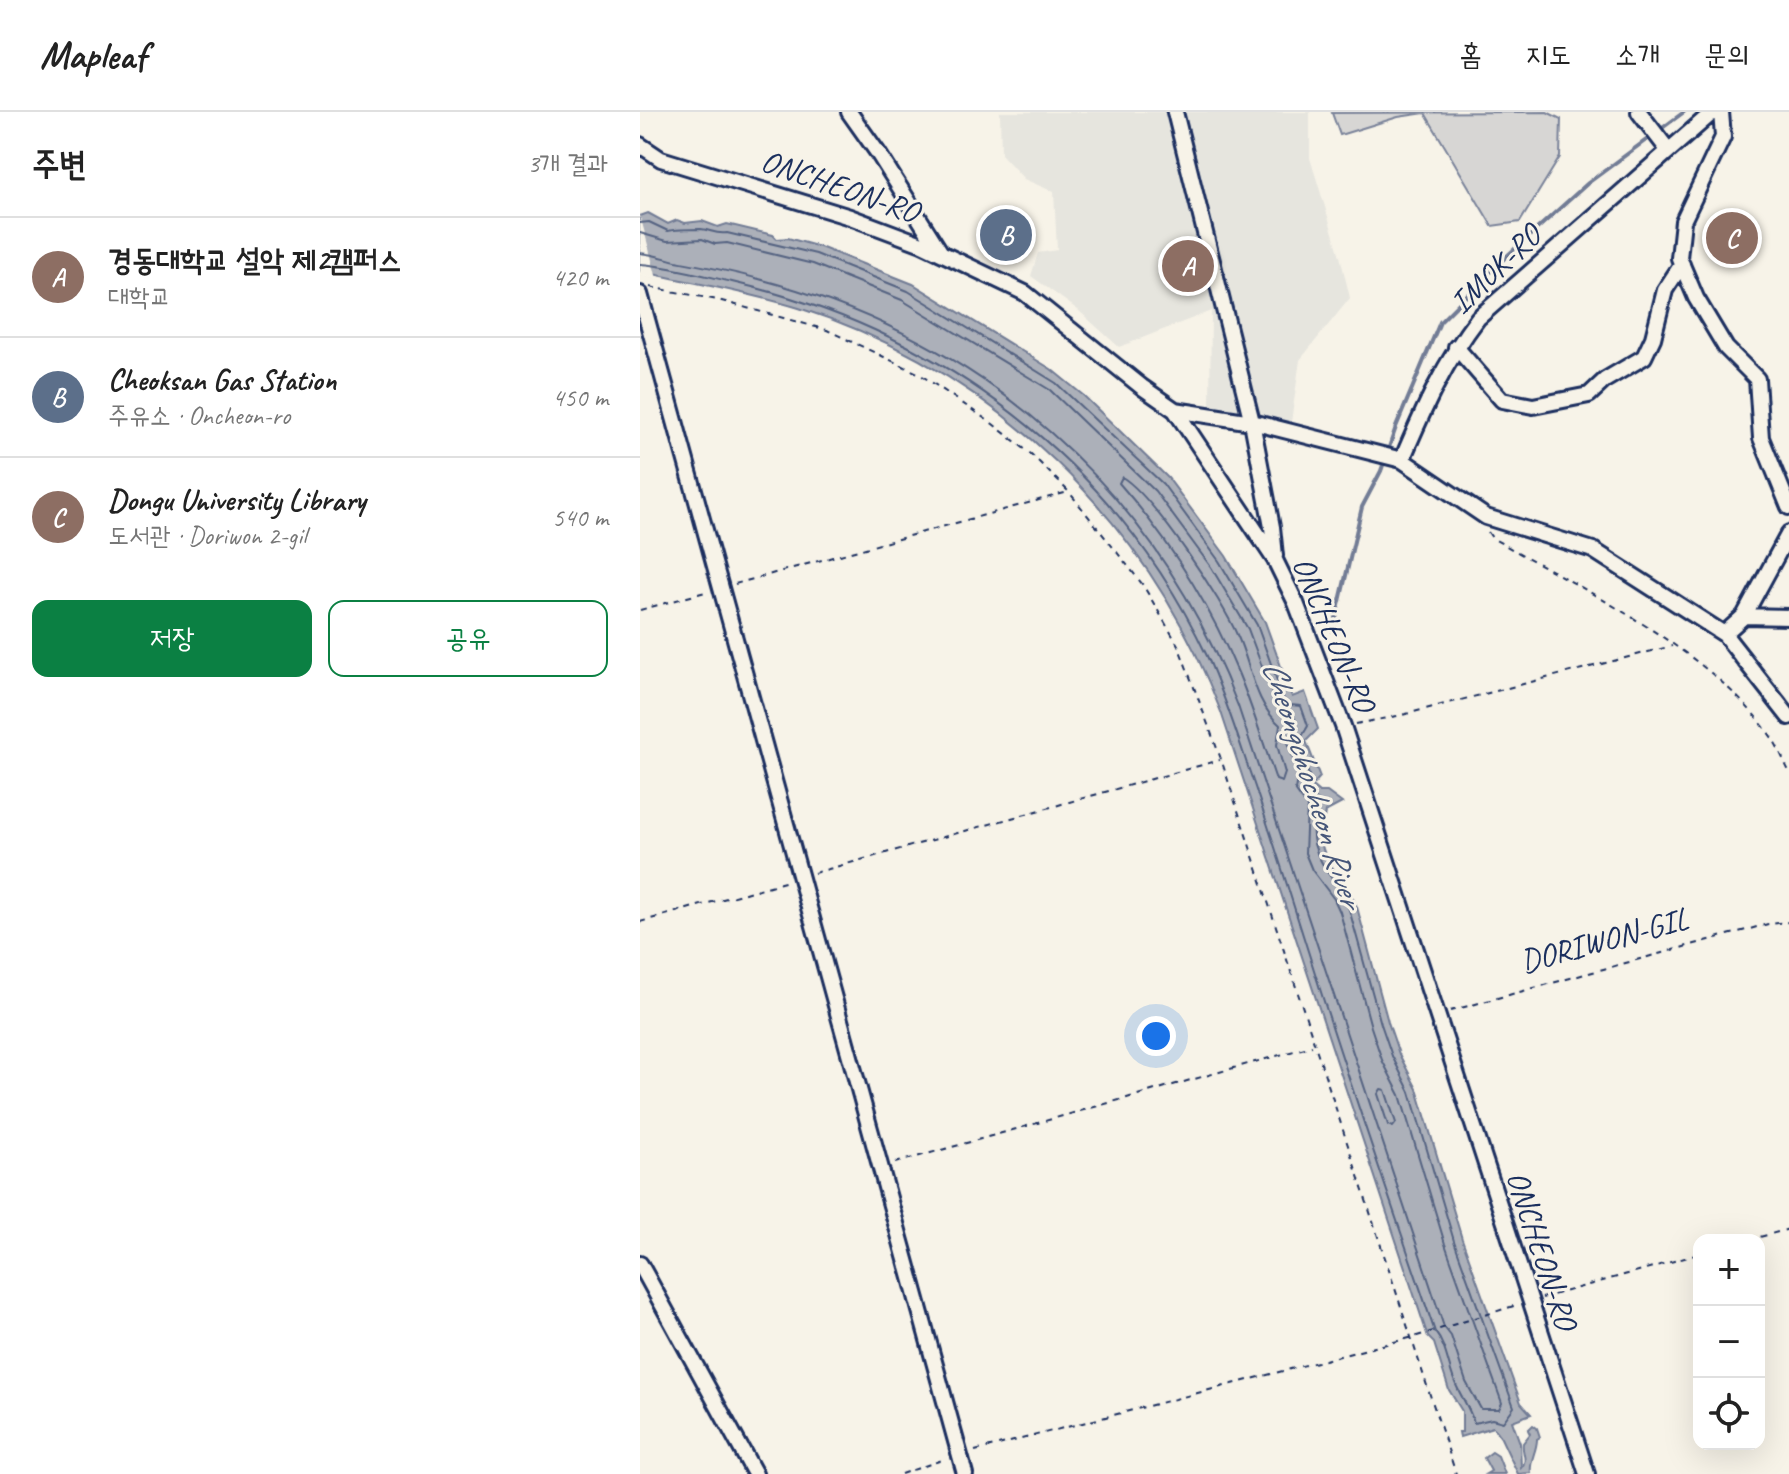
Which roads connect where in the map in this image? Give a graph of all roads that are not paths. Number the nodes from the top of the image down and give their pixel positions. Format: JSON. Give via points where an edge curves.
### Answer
{"nodes":[{"id":1,"x":849,"y":112,"type":"edge"},
{"id":2,"x":1175,"y":112,"type":"edge"},
{"id":3,"x":1639,"y":112,"type":"edge"},
{"id":4,"x":1713,"y":112,"type":"edge"},
{"id":5,"x":1721,"y":112,"type":"edge"},
{"id":6,"x":640,"y":145,"type":"edge"},
{"id":7,"x":1666,"y":148,"type":"junction"},
{"id":8,"x":941,"y":253,"type":"junction"},
{"id":9,"x":1682,"y":264,"type":"junction"},
{"id":10,"x":640,"y":294,"type":"edge"},
{"id":11,"x":1456,"y":347,"type":"junction"},
{"id":12,"x":1175,"y":410,"type":"junction"},
{"id":13,"x":1252,"y":422,"type":"junction"},
{"id":14,"x":1402,"y":460,"type":"junction"},
{"id":15,"x":1789,"y":507,"type":"edge"},
{"id":16,"x":1789,"y":533,"type":"edge"},
{"id":17,"x":1275,"y":560,"type":"junction"},
{"id":18,"x":1744,"y":616,"type":"junction"},
{"id":19,"x":1789,"y":617,"type":"edge"},
{"id":20,"x":1724,"y":634,"type":"junction"},
{"id":21,"x":1789,"y":717,"type":"edge"},
{"id":22,"x":640,"y":1264,"type":"edge"},
{"id":23,"x":755,"y":1474,"type":"edge"},
{"id":24,"x":965,"y":1474,"type":"edge"},
{"id":25,"x":1587,"y":1474,"type":"edge"}],
"edges":[{"from":1,"to":8,"type":"street"},
{"from":2,"to":13,"type":"street"},
{"from":3,"to":7,"type":"street"},
{"from":4,"to":7,"type":"street","name":"IMOK-RO"},
{"from":5,"to":9,"type":"street","via":[[1723,137],[1683,221]]},
{"from":6,"to":8,"type":"street","name":"ONCHEON-RO","via":[[661,159],[850,217]]},
{"from":7,"to":11,"type":"street","name":"IMOK-RO","via":[[1487,310]]},
{"from":8,"to":12,"type":"street","name":"ONCHEON-RO","via":[[1025,293]]},
{"from":9,"to":11,"type":"street","via":[[1665,290],[1644,357],[1589,395],[1533,406],[1502,400]]},
{"from":9,"to":15,"type":"street","via":[[1726,348],[1757,379],[1761,438]]},
{"from":10,"to":24,"type":"street"},
{"from":11,"to":14,"type":"street","name":"IMOK-RO"},
{"from":12,"to":13,"type":"street"},
{"from":12,"to":17,"type":"street","name":"ONCHEON-RO"},
{"from":13,"to":14,"type":"street"},
{"from":13,"to":17,"type":"street"},
{"from":14,"to":20,"type":"street","via":[[1486,517],[1593,550]]},
{"from":16,"to":18,"type":"street"},
{"from":17,"to":25,"type":"street","name":"ONCHEON-RO","via":[[1343,726]]},
{"from":18,"to":19,"type":"street"},
{"from":18,"to":20,"type":"street"},
{"from":20,"to":21,"type":"street"},
{"from":22,"to":23,"type":"street"}]}
